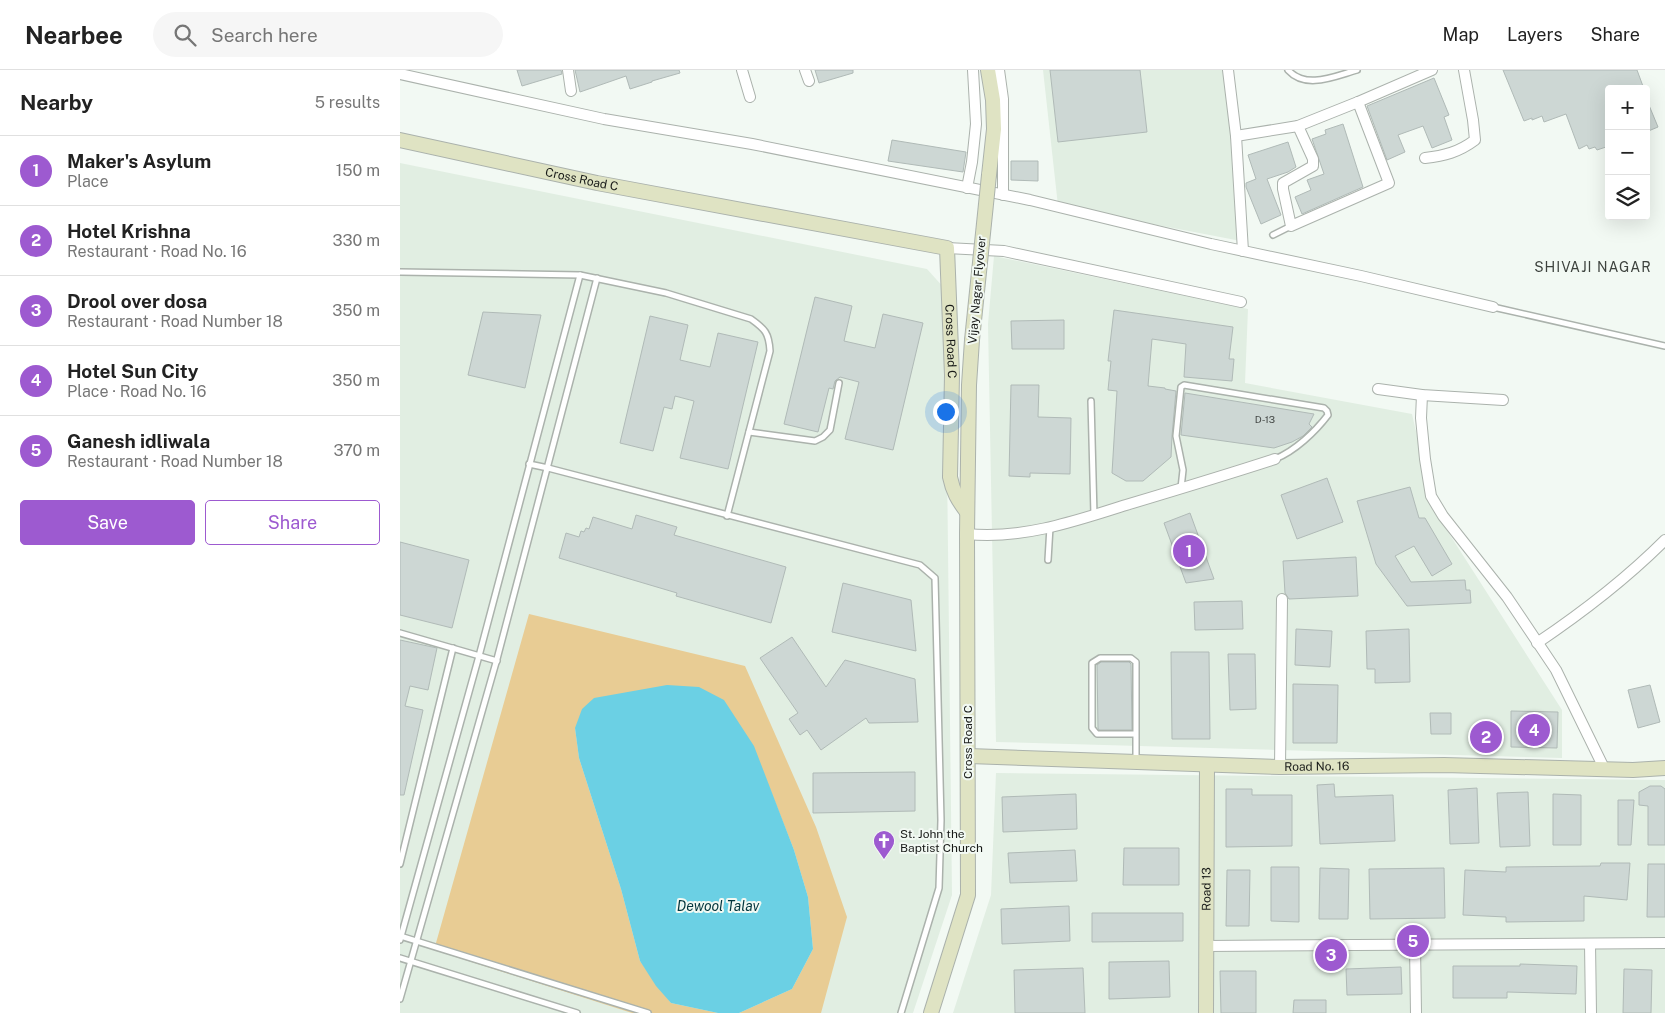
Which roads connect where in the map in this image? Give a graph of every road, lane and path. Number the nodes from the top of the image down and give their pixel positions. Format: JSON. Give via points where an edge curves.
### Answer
{"nodes":[{"id":1,"x":568,"y":70,"type":"edge"},
{"id":2,"x":742,"y":70,"type":"edge"},
{"id":3,"x":805,"y":70,"type":"edge"},
{"id":4,"x":973,"y":70,"type":"edge"},
{"id":5,"x":988,"y":70,"type":"edge"},
{"id":6,"x":999,"y":70,"type":"edge"},
{"id":7,"x":1228,"y":70,"type":"edge"},
{"id":8,"x":1288,"y":70,"type":"edge"},
{"id":9,"x":1357,"y":70,"type":"edge"},
{"id":10,"x":1432,"y":70,"type":"edge"},
{"id":11,"x":1464,"y":70,"type":"edge"},
{"id":12,"x":400,"y":74,"type":"edge"},
{"id":13,"x":809,"y":81,"type":"dead end"},
{"id":14,"x":571,"y":91,"type":"dead end"},
{"id":15,"x":750,"y":97,"type":"dead end"},
{"id":16,"x":1358,"y":102,"type":"junction"},
{"id":17,"x":1298,"y":126,"type":"junction"},
{"id":18,"x":1236,"y":136,"type":"junction"},
{"id":19,"x":400,"y":140,"type":"edge"},
{"id":20,"x":1424,"y":158,"type":"dead end"},
{"id":21,"x":967,"y":188,"type":"junction"},
{"id":22,"x":1003,"y":195,"type":"junction"},
{"id":23,"x":1291,"y":226,"type":"junction"},
{"id":24,"x":1273,"y":235,"type":"dead end"},
{"id":25,"x":947,"y":248,"type":"junction"},
{"id":26,"x":1243,"y":251,"type":"junction"},
{"id":27,"x":400,"y":272,"type":"edge"},
{"id":28,"x":580,"y":275,"type":"junction"},
{"id":29,"x":597,"y":278,"type":"junction"},
{"id":30,"x":1242,"y":302,"type":"dead end"},
{"id":31,"x":1493,"y":307,"type":"joint"},
{"id":32,"x":1665,"y":346,"type":"edge"},
{"id":33,"x":839,"y":383,"type":"dead end"},
{"id":34,"x":1378,"y":389,"type":"dead end"},
{"id":35,"x":1422,"y":395,"type":"junction"},
{"id":36,"x":1503,"y":400,"type":"dead end"},
{"id":37,"x":1092,"y":401,"type":"dead end"},
{"id":38,"x":749,"y":432,"type":"junction"},
{"id":39,"x":1275,"y":459,"type":"joint"},
{"id":40,"x":529,"y":464,"type":"junction"},
{"id":41,"x":548,"y":468,"type":"junction"},
{"id":42,"x":1181,"y":489,"type":"junction"},
{"id":43,"x":967,"y":512,"type":"junction"},
{"id":44,"x":1094,"y":515,"type":"junction"},
{"id":45,"x":727,"y":516,"type":"junction"},
{"id":46,"x":1050,"y":526,"type":"junction"},
{"id":47,"x":967,"y":534,"type":"junction"},
{"id":48,"x":1664,"y":540,"type":"edge"},
{"id":49,"x":1048,"y":560,"type":"dead end"},
{"id":50,"x":1282,"y":599,"type":"dead end"},
{"id":51,"x":400,"y":633,"type":"edge"},
{"id":52,"x":1537,"y":643,"type":"junction"},
{"id":53,"x":453,"y":648,"type":"junction"},
{"id":54,"x":479,"y":656,"type":"junction"},
{"id":55,"x":497,"y":661,"type":"junction"},
{"id":56,"x":1136,"y":734,"type":"junction"},
{"id":57,"x":968,"y":756,"type":"junction"},
{"id":58,"x":1136,"y":762,"type":"junction"},
{"id":59,"x":1206,"y":765,"type":"junction"},
{"id":60,"x":1280,"y":767,"type":"junction"},
{"id":61,"x":1665,"y":768,"type":"edge"},
{"id":62,"x":1605,"y":770,"type":"junction"},
{"id":63,"x":400,"y":864,"type":"edge"},
{"id":64,"x":400,"y":938,"type":"edge"},
{"id":65,"x":416,"y":942,"type":"junction"},
{"id":66,"x":1665,"y":943,"type":"edge"},
{"id":67,"x":1590,"y":944,"type":"junction"},
{"id":68,"x":1415,"y":945,"type":"junction"},
{"id":69,"x":1206,"y":946,"type":"junction"},
{"id":70,"x":400,"y":958,"type":"edge"},
{"id":71,"x":410,"y":960,"type":"junction"},
{"id":72,"x":400,"y":999,"type":"edge"},
{"id":73,"x":577,"y":1013,"type":"edge"},
{"id":74,"x":648,"y":1013,"type":"edge"},
{"id":75,"x":901,"y":1013,"type":"edge"},
{"id":76,"x":931,"y":1013,"type":"edge"},
{"id":77,"x":1206,"y":1013,"type":"edge"},
{"id":78,"x":1416,"y":1013,"type":"edge"},
{"id":79,"x":1591,"y":1013,"type":"edge"}],
"edges":[{"from":1,"to":14,"type":"street"},
{"from":2,"to":15,"type":"street"},
{"from":3,"to":13,"type":"street"},
{"from":4,"to":21,"type":"street","via":[[976,124]]},
{"from":5,"to":43,"type":"street","name":"Vijay Nagar Flyover","bridge":true,"via":[[994,129],[970,376]]},
{"from":6,"to":22,"type":"street","via":[[1004,99]]},
{"from":7,"to":18,"type":"street"},
{"from":8,"to":9,"type":"lane","via":[[1303,81],[1322,80]]},
{"from":10,"to":16,"type":"street"},
{"from":11,"to":20,"type":"street","via":[[1475,140],[1446,156]]},
{"from":12,"to":21,"type":"street","via":[[604,119],[752,144]]},
{"from":16,"to":17,"type":"street"},
{"from":16,"to":23,"type":"street","via":[[1389,183]]},
{"from":17,"to":18,"type":"street"},
{"from":17,"to":23,"type":"street","via":[[1313,166],[1283,183]]},
{"from":18,"to":26,"type":"street"},
{"from":19,"to":25,"type":"street","name":"Cross Road C","via":[[597,183]]},
{"from":21,"to":22,"type":"street"},
{"from":22,"to":26,"type":"street"},
{"from":23,"to":24,"type":"lane"},
{"from":25,"to":30,"type":"street","via":[[1004,251]]},
{"from":25,"to":43,"type":"street","name":"Cross Road C","via":[[952,376],[950,477],[955,497]]},
{"from":26,"to":31,"type":"street"},
{"from":27,"to":28,"type":"lane"},
{"from":28,"to":29,"type":"lane"},
{"from":28,"to":40,"type":"lane"},
{"from":29,"to":38,"type":"lane","via":[[666,293],[751,319],[762,327],[769,337],[770,351]]},
{"from":29,"to":41,"type":"lane"},
{"from":31,"to":32,"type":"lane"},
{"from":33,"to":38,"type":"lane","via":[[830,430],[823,437],[815,441]]},
{"from":34,"to":35,"type":"street"},
{"from":35,"to":36,"type":"street"},
{"from":35,"to":52,"type":"street","via":[[1420,418],[1431,496],[1507,597]]},
{"from":37,"to":44,"type":"lane"},
{"from":38,"to":45,"type":"lane"},
{"from":39,"to":42,"type":"street"},
{"from":39,"to":42,"type":"lane","via":[[1285,455],[1320,426],[1328,415],[1327,411],[1184,385],[1181,387],[1176,436],[1183,470]]},
{"from":40,"to":41,"type":"lane"},
{"from":40,"to":54,"type":"lane"},
{"from":41,"to":45,"type":"lane"},
{"from":41,"to":55,"type":"lane"},
{"from":42,"to":44,"type":"street"},
{"from":43,"to":47,"type":"street","name":"Cross Road C"},
{"from":44,"to":46,"type":"street"},
{"from":45,"to":75,"type":"lane","via":[[920,565],[935,578],[941,820],[939,888]]},
{"from":46,"to":47,"type":"street","via":[[1023,533]]},
{"from":46,"to":49,"type":"lane"},
{"from":47,"to":57,"type":"street","name":"Cross Road C"},
{"from":48,"to":52,"type":"street","via":[[1632,572]]},
{"from":50,"to":60,"type":"street"},
{"from":51,"to":53,"type":"lane"},
{"from":52,"to":62,"type":"street","via":[[1556,670]]},
{"from":53,"to":54,"type":"lane"},
{"from":53,"to":63,"type":"lane"},
{"from":54,"to":55,"type":"lane"},
{"from":54,"to":64,"type":"lane"},
{"from":55,"to":65,"type":"lane"},
{"from":56,"to":56,"type":"lane","via":[[1136,662],[1131,658],[1095,660],[1092,663],[1094,732]]},
{"from":56,"to":58,"type":"lane"},
{"from":57,"to":58,"type":"street","name":"Road No. 16"},
{"from":57,"to":76,"type":"street","name":"Cross Road C","via":[[968,895]]},
{"from":58,"to":59,"type":"street","name":"Road No. 16"},
{"from":59,"to":60,"type":"street","name":"Road No. 16"},
{"from":59,"to":69,"type":"street","name":"Road 13"},
{"from":60,"to":62,"type":"street","name":"Road No. 16","via":[[1444,765]]},
{"from":61,"to":62,"type":"street","name":"Road No. 16"},
{"from":64,"to":65,"type":"lane"},
{"from":65,"to":71,"type":"lane"},
{"from":65,"to":74,"type":"lane"},
{"from":66,"to":67,"type":"street"},
{"from":67,"to":68,"type":"street"},
{"from":67,"to":79,"type":"street"},
{"from":68,"to":69,"type":"street"},
{"from":68,"to":78,"type":"street"},
{"from":69,"to":77,"type":"street","name":"Road 13"},
{"from":70,"to":71,"type":"lane"},
{"from":71,"to":72,"type":"lane"},
{"from":71,"to":73,"type":"lane"}]}
